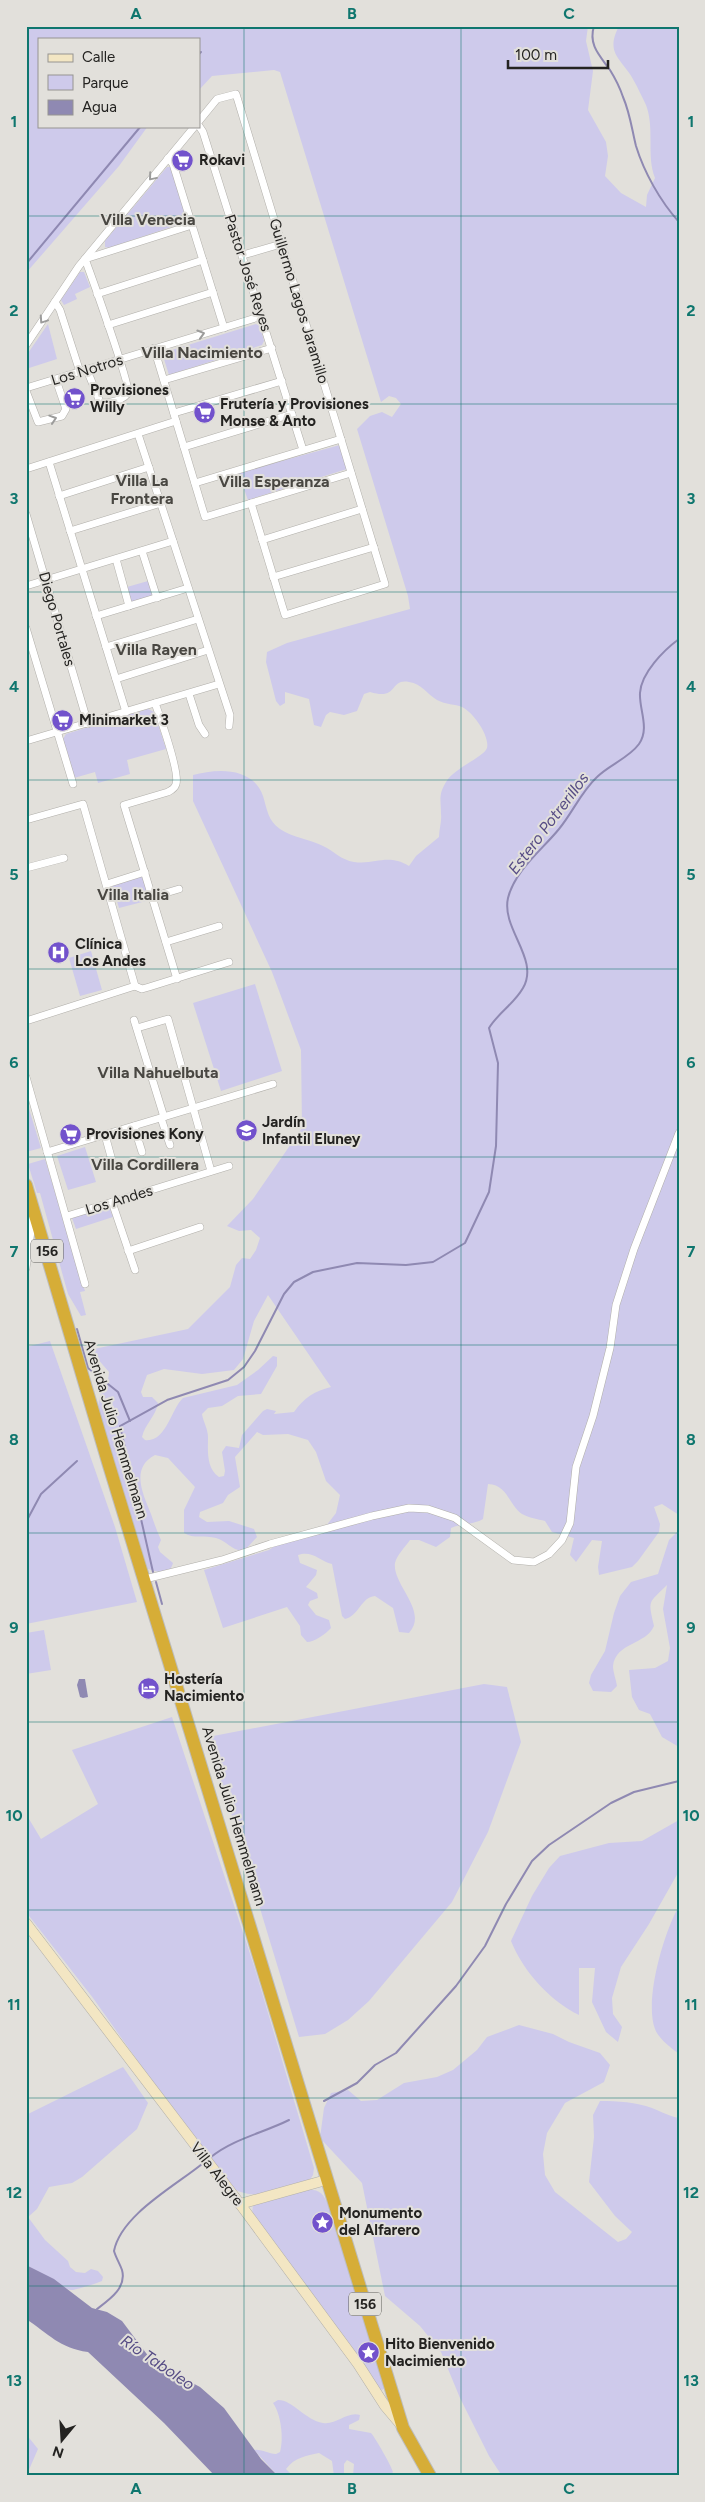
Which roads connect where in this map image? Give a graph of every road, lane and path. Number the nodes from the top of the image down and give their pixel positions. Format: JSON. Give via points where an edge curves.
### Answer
{"nodes":[{"id":1,"x":200,"y":121,"type":"edge"},
{"id":2,"x":193,"y":128,"type":"edge"},
{"id":3,"x":200,"y":128,"type":"edge"},
{"id":4,"x":168,"y":158,"type":"junction"},
{"id":5,"x":192,"y":225,"type":"junction"},
{"id":6,"x":281,"y":244,"type":"junction"},
{"id":7,"x":242,"y":254,"type":"junction"},
{"id":8,"x":85,"y":259,"type":"junction"},
{"id":9,"x":203,"y":260,"type":"junction"},
{"id":10,"x":213,"y":292,"type":"junction"},
{"id":11,"x":97,"y":294,"type":"junction"},
{"id":12,"x":55,"y":302,"type":"junction"},
{"id":13,"x":262,"y":316,"type":"junction"},
{"id":14,"x":108,"y":325,"type":"junction"},
{"id":15,"x":224,"y":328,"type":"junction"},
{"id":16,"x":26,"y":345,"type":"edge"},
{"id":17,"x":154,"y":348,"type":"junction"},
{"id":18,"x":272,"y":348,"type":"junction"},
{"id":19,"x":120,"y":360,"type":"junction"},
{"id":20,"x":84,"y":371,"type":"junction"},
{"id":21,"x":56,"y":380,"type":"junction"},
{"id":22,"x":164,"y":380,"type":"junction"},
{"id":23,"x":282,"y":381,"type":"junction"},
{"id":24,"x":26,"y":389,"type":"edge"},
{"id":25,"x":174,"y":413,"type":"junction"},
{"id":26,"x":292,"y":414,"type":"junction"},
{"id":27,"x":176,"y":421,"type":"junction"},
{"id":28,"x":138,"y":434,"type":"junction"},
{"id":29,"x":341,"y":439,"type":"junction"},
{"id":30,"x":184,"y":446,"type":"junction"},
{"id":31,"x":303,"y":450,"type":"junction"},
{"id":32,"x":48,"y":462,"type":"junction"},
{"id":33,"x":149,"y":467,"type":"junction"},
{"id":34,"x":26,"y":469,"type":"edge"},
{"id":35,"x":351,"y":473,"type":"junction"},
{"id":36,"x":195,"y":483,"type":"junction"},
{"id":37,"x":59,"y":496,"type":"junction"},
{"id":38,"x":160,"y":503,"type":"junction"},
{"id":39,"x":251,"y":504,"type":"junction"},
{"id":40,"x":362,"y":509,"type":"junction"},
{"id":41,"x":26,"y":514,"type":"edge"},
{"id":42,"x":70,"y":531,"type":"junction"},
{"id":43,"x":262,"y":540,"type":"junction"},
{"id":44,"x":173,"y":542,"type":"junction"},
{"id":45,"x":374,"y":547,"type":"junction"},
{"id":46,"x":142,"y":551,"type":"junction"},
{"id":47,"x":116,"y":559,"type":"junction"},
{"id":48,"x":82,"y":570,"type":"junction"},
{"id":49,"x":273,"y":577,"type":"junction"},
{"id":50,"x":46,"y":581,"type":"junction"},
{"id":51,"x":26,"y":586,"type":"edge"},
{"id":52,"x":188,"y":588,"type":"junction"},
{"id":53,"x":157,"y":598,"type":"junction"},
{"id":54,"x":129,"y":606,"type":"junction"},
{"id":55,"x":96,"y":616,"type":"junction"},
{"id":56,"x":198,"y":619,"type":"junction"},
{"id":57,"x":26,"y":628,"type":"edge"},
{"id":58,"x":106,"y":647,"type":"junction"},
{"id":59,"x":208,"y":650,"type":"junction"},
{"id":60,"x":116,"y":679,"type":"junction"},
{"id":61,"x":219,"y":684,"type":"junction"},
{"id":62,"x":189,"y":694,"type":"junction"},
{"id":63,"x":155,"y":703,"type":"junction"},
{"id":64,"x":126,"y":712,"type":"junction"},
{"id":65,"x":88,"y":724,"type":"junction"},
{"id":66,"x":229,"y":726,"type":"dead end"},
{"id":67,"x":58,"y":733,"type":"junction"},
{"id":68,"x":205,"y":734,"type":"dead end"},
{"id":69,"x":26,"y":741,"type":"edge"},
{"id":70,"x":73,"y":784,"type":"dead end"},
{"id":71,"x":26,"y":820,"type":"edge"},
{"id":72,"x":64,"y":858,"type":"dead end"},
{"id":73,"x":26,"y":868,"type":"edge"},
{"id":74,"x":145,"y":872,"type":"junction"},
{"id":75,"x":107,"y":884,"type":"junction"},
{"id":76,"x":179,"y":890,"type":"dead end"},
{"id":77,"x":152,"y":897,"type":"junction"},
{"id":78,"x":219,"y":926,"type":"dead end"},
{"id":79,"x":166,"y":942,"type":"junction"},
{"id":80,"x":229,"y":962,"type":"dead end"},
{"id":81,"x":177,"y":979,"type":"junction"},
{"id":82,"x":135,"y":986,"type":"junction"},
{"id":83,"x":134,"y":1020,"type":"dead end"},
{"id":84,"x":26,"y":1021,"type":"edge"},
{"id":85,"x":137,"y":1028,"type":"junction"},
{"id":86,"x":26,"y":1077,"type":"edge"},
{"id":87,"x":273,"y":1084,"type":"dead end"},
{"id":88,"x":193,"y":1108,"type":"junction"},
{"id":89,"x":162,"y":1117,"type":"junction"},
{"id":90,"x":134,"y":1126,"type":"junction"},
{"id":91,"x":679,"y":1133,"type":"edge"},
{"id":92,"x":105,"y":1135,"type":"junction"},
{"id":93,"x":170,"y":1146,"type":"dead end"},
{"id":94,"x":47,"y":1152,"type":"junction"},
{"id":95,"x":142,"y":1152,"type":"dead end"},
{"id":96,"x":113,"y":1164,"type":"dead end"},
{"id":97,"x":228,"y":1166,"type":"dead end"},
{"id":98,"x":211,"y":1171,"type":"junction"},
{"id":99,"x":27,"y":1190,"type":"edge"},
{"id":100,"x":112,"y":1202,"type":"junction"},
{"id":101,"x":34,"y":1210,"type":"junction"},
{"id":102,"x":67,"y":1216,"type":"junction"},
{"id":103,"x":200,"y":1227,"type":"dead end"},
{"id":104,"x":128,"y":1251,"type":"junction"},
{"id":105,"x":26,"y":1268,"type":"edge"},
{"id":106,"x":135,"y":1270,"type":"dead end"},
{"id":107,"x":86,"y":1284,"type":"dead end"},
{"id":108,"x":145,"y":1579,"type":"junction"},
{"id":109,"x":26,"y":1922,"type":"edge"},
{"id":110,"x":326,"y":2180,"type":"junction"},
{"id":111,"x":240,"y":2204,"type":"junction"},
{"id":112,"x":403,"y":2428,"type":"junction"},
{"id":113,"x":430,"y":2476,"type":"edge"}],
"edges":[{"from":1,"to":6,"type":"street","name":"Guillermo Lagos Jaramillo","via":[[217,99],[236,94]]},
{"from":2,"to":4,"type":"street"},
{"from":3,"to":7,"type":"street","name":"Pastor José Reyes"},
{"from":4,"to":5,"type":"street","via":[[173,164]]},
{"from":4,"to":8,"type":"street","one_way":true},
{"from":5,"to":8,"type":"street"},
{"from":5,"to":9,"type":"street"},
{"from":6,"to":7,"type":"street"},
{"from":6,"to":29,"type":"street","name":"Guillermo Lagos Jaramillo"},
{"from":7,"to":13,"type":"street","name":"Pastor José Reyes"},
{"from":8,"to":11,"type":"street"},
{"from":8,"to":12,"type":"street"},
{"from":9,"to":10,"type":"street"},
{"from":9,"to":11,"type":"street"},
{"from":10,"to":14,"type":"street"},
{"from":10,"to":15,"type":"street"},
{"from":11,"to":14,"type":"street"},
{"from":12,"to":16,"type":"street","one_way":true},
{"from":12,"to":20,"type":"street"},
{"from":13,"to":15,"type":"street","name":"Los Notros"},
{"from":13,"to":18,"type":"street","name":"Pastor José Reyes"},
{"from":14,"to":19,"type":"street"},
{"from":17,"to":15,"type":"street","name":"Los Notros","one_way":true},
{"from":17,"to":19,"type":"street","name":"Los Notros"},
{"from":17,"to":22,"type":"street"},
{"from":18,"to":22,"type":"street"},
{"from":18,"to":23,"type":"street","name":"Pastor José Reyes"},
{"from":19,"to":20,"type":"street","name":"Los Notros"},
{"from":19,"to":20,"type":"street","via":[[128,388],[123,398],[100,402]]},
{"from":20,"to":21,"type":"street","name":"Los Notros"},
{"from":21,"to":24,"type":"street","name":"Los Notros"},
{"from":24,"to":21,"type":"street","one_way":true,"via":[[38,422],[62,416],[66,409]]},
{"from":22,"to":25,"type":"street"},
{"from":23,"to":25,"type":"street"},
{"from":23,"to":26,"type":"street","name":"Pastor José Reyes"},
{"from":25,"to":27,"type":"street"},
{"from":26,"to":30,"type":"street"},
{"from":26,"to":31,"type":"street","name":"Pastor José Reyes"},
{"from":27,"to":28,"type":"street"},
{"from":27,"to":30,"type":"street"},
{"from":28,"to":32,"type":"street"},
{"from":28,"to":33,"type":"street"},
{"from":29,"to":31,"type":"street"},
{"from":29,"to":35,"type":"street","name":"Guillermo Lagos Jaramillo"},
{"from":30,"to":36,"type":"street"},
{"from":31,"to":36,"type":"street"},
{"from":32,"to":34,"type":"street"},
{"from":32,"to":37,"type":"street"},
{"from":33,"to":37,"type":"street"},
{"from":33,"to":38,"type":"street"},
{"from":35,"to":39,"type":"street"},
{"from":35,"to":40,"type":"street","name":"Guillermo Lagos Jaramillo"},
{"from":36,"to":39,"type":"street","via":[[205,517]]},
{"from":37,"to":42,"type":"street"},
{"from":38,"to":42,"type":"street"},
{"from":38,"to":44,"type":"street"},
{"from":39,"to":43,"type":"street"},
{"from":40,"to":43,"type":"street"},
{"from":40,"to":45,"type":"street","name":"Guillermo Lagos Jaramillo"},
{"from":41,"to":50,"type":"street","name":"Diego Portales"},
{"from":42,"to":48,"type":"street"},
{"from":43,"to":49,"type":"street"},
{"from":44,"to":46,"type":"street"},
{"from":44,"to":52,"type":"street"},
{"from":45,"to":49,"type":"street"},
{"from":45,"to":49,"type":"street","name":"Guillermo Lagos Jaramillo","via":[[385,584],[285,615]]},
{"from":46,"to":47,"type":"street"},
{"from":46,"to":53,"type":"street"},
{"from":47,"to":48,"type":"street"},
{"from":47,"to":54,"type":"street"},
{"from":48,"to":50,"type":"street"},
{"from":48,"to":55,"type":"street"},
{"from":50,"to":51,"type":"street"},
{"from":50,"to":65,"type":"street","name":"Diego Portales"},
{"from":52,"to":53,"type":"street"},
{"from":52,"to":56,"type":"street"},
{"from":53,"to":54,"type":"street"},
{"from":54,"to":55,"type":"street"},
{"from":55,"to":58,"type":"street"},
{"from":56,"to":58,"type":"street"},
{"from":56,"to":59,"type":"street"},
{"from":57,"to":67,"type":"street"},
{"from":58,"to":60,"type":"street"},
{"from":59,"to":60,"type":"street"},
{"from":59,"to":61,"type":"street"},
{"from":60,"to":64,"type":"street"},
{"from":61,"to":62,"type":"street"},
{"from":61,"to":66,"type":"street","via":[[230,715]]},
{"from":62,"to":63,"type":"street"},
{"from":62,"to":68,"type":"street"},
{"from":63,"to":64,"type":"street"},
{"from":63,"to":74,"type":"street","via":[[177,779],[174,788],[124,806]]},
{"from":64,"to":65,"type":"street"},
{"from":65,"to":67,"type":"street"},
{"from":67,"to":69,"type":"street"},
{"from":67,"to":70,"type":"street"},
{"from":71,"to":75,"type":"street","via":[[83,804]]},
{"from":72,"to":73,"type":"street"},
{"from":74,"to":75,"type":"street"},
{"from":74,"to":77,"type":"street"},
{"from":75,"to":82,"type":"street"},
{"from":76,"to":77,"type":"street"},
{"from":77,"to":79,"type":"street"},
{"from":78,"to":79,"type":"street"},
{"from":79,"to":81,"type":"street"},
{"from":80,"to":81,"type":"street"},
{"from":81,"to":82,"type":"street","via":[[142,989]]},
{"from":82,"to":84,"type":"street"},
{"from":83,"to":85,"type":"street"},
{"from":85,"to":88,"type":"street","via":[[168,1019]]},
{"from":85,"to":89,"type":"street"},
{"from":86,"to":94,"type":"street"},
{"from":87,"to":88,"type":"street"},
{"from":88,"to":89,"type":"street"},
{"from":88,"to":98,"type":"street"},
{"from":89,"to":90,"type":"street"},
{"from":89,"to":93,"type":"street"},
{"from":90,"to":92,"type":"street"},
{"from":90,"to":95,"type":"street"},
{"from":91,"to":108,"type":"street","via":[[616,1305],[610,1348],[591,1427],[576,1467],[570,1523],[562,1540],[549,1554],[534,1562],[518,1561],[455,1518],[428,1509],[409,1508]]},
{"from":92,"to":94,"type":"street"},
{"from":92,"to":96,"type":"street"},
{"from":94,"to":102,"type":"street"},
{"from":97,"to":98,"type":"street","name":"Los Andes"},
{"from":98,"to":100,"type":"street","name":"Los Andes"},
{"from":99,"to":101,"type":"highway","name":"Avenida Julio Hemmelmann","number":"156"},
{"from":100,"to":102,"type":"street","name":"Los Andes"},
{"from":100,"to":104,"type":"street"},
{"from":101,"to":105,"type":"street"},
{"from":101,"to":108,"type":"highway","name":"Avenida Julio Hemmelmann","number":"156"},
{"from":102,"to":107,"type":"street"},
{"from":103,"to":104,"type":"street"},
{"from":104,"to":106,"type":"street"},
{"from":108,"to":110,"type":"highway","name":"Avenida Julio Hemmelmann","number":"156"},
{"from":109,"to":111,"type":"main road","name":"Villa Alegre"},
{"from":110,"to":111,"type":"main road"},
{"from":110,"to":112,"type":"highway","name":"Avenida Julio Hemmelmann","number":"156"},
{"from":111,"to":112,"type":"main road","name":"Villa Alegre"},
{"from":112,"to":113,"type":"highway","number":"156"}]}
